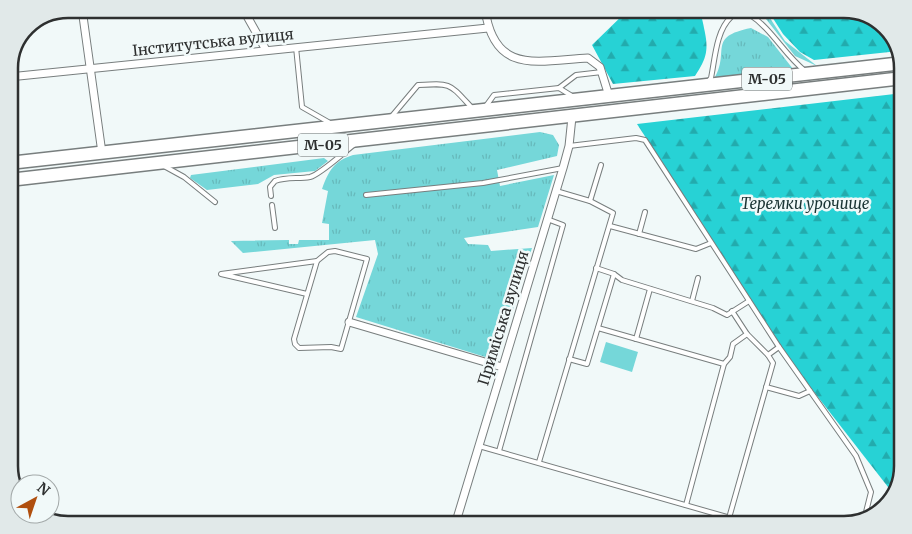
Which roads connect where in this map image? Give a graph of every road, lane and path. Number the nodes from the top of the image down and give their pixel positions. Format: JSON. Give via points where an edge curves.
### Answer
{"nodes":[{"id":1,"x":83,"y":18,"type":"edge"},
{"id":2,"x":248,"y":18,"type":"edge"},
{"id":3,"x":486,"y":18,"type":"edge"},
{"id":4,"x":730,"y":18,"type":"edge"},
{"id":5,"x":754,"y":18,"type":"edge"},
{"id":6,"x":488,"y":28,"type":"junction"},
{"id":7,"x":296,"y":47,"type":"junction"},
{"id":8,"x":266,"y":50,"type":"junction"},
{"id":9,"x":894,"y":64,"type":"edge"},
{"id":10,"x":91,"y":68,"type":"junction"},
{"id":11,"x":602,"y":72,"type":"junction"},
{"id":12,"x":809,"y":74,"type":"junction"},
{"id":13,"x":18,"y":77,"type":"edge"},
{"id":14,"x":894,"y":79,"type":"edge"},
{"id":15,"x":706,"y":86,"type":"junction"},
{"id":16,"x":559,"y":88,"type":"junction"},
{"id":17,"x":609,"y":96,"type":"junction"},
{"id":18,"x":578,"y":100,"type":"junction"},
{"id":19,"x":480,"y":111,"type":"junction"},
{"id":20,"x":572,"y":117,"type":"junction"},
{"id":21,"x":388,"y":121,"type":"junction"},
{"id":22,"x":336,"y":127,"type":"junction"},
{"id":23,"x":361,"y":140,"type":"junction"},
{"id":24,"x":569,"y":146,"type":"junction"},
{"id":25,"x":102,"y":153,"type":"junction"},
{"id":26,"x":18,"y":162,"type":"edge"},
{"id":27,"x":158,"y":163,"type":"junction"},
{"id":28,"x":601,"y":165,"type":"dead end"},
{"id":29,"x":563,"y":168,"type":"junction"},
{"id":30,"x":18,"y":179,"type":"edge"},
{"id":31,"x":556,"y":191,"type":"junction"},
{"id":32,"x":366,"y":195,"type":"dead end"},
{"id":33,"x":271,"y":196,"type":"dead end"},
{"id":34,"x":590,"y":201,"type":"junction"},
{"id":35,"x":215,"y":202,"type":"dead end"},
{"id":36,"x":272,"y":205,"type":"dead end"},
{"id":37,"x":645,"y":212,"type":"dead end"},
{"id":38,"x":547,"y":219,"type":"junction"},
{"id":39,"x":610,"y":226,"type":"junction"},
{"id":40,"x":275,"y":228,"type":"dead end"},
{"id":41,"x":639,"y":234,"type":"junction"},
{"id":42,"x":711,"y":243,"type":"junction"},
{"id":43,"x":317,"y":261,"type":"junction"},
{"id":44,"x":596,"y":268,"type":"junction"},
{"id":45,"x":614,"y":274,"type":"junction"},
{"id":46,"x":698,"y":278,"type":"dead end"},
{"id":47,"x":650,"y":289,"type":"junction"},
{"id":48,"x":307,"y":294,"type":"junction"},
{"id":49,"x":692,"y":301,"type":"junction"},
{"id":50,"x":749,"y":301,"type":"junction"},
{"id":51,"x":732,"y":311,"type":"junction"},
{"id":52,"x":349,"y":322,"type":"junction"},
{"id":53,"x":598,"y":328,"type":"junction"},
{"id":54,"x":747,"y":334,"type":"junction"},
{"id":55,"x":636,"y":339,"type":"junction"},
{"id":56,"x":779,"y":347,"type":"junction"},
{"id":57,"x":768,"y":355,"type":"junction"},
{"id":58,"x":569,"y":358,"type":"junction"},
{"id":59,"x":724,"y":364,"type":"junction"},
{"id":60,"x":502,"y":367,"type":"junction"},
{"id":61,"x":766,"y":387,"type":"junction"},
{"id":62,"x":810,"y":391,"type":"junction"},
{"id":63,"x":479,"y":446,"type":"junction"},
{"id":64,"x":499,"y":451,"type":"junction"},
{"id":65,"x":539,"y":462,"type":"junction"},
{"id":66,"x":686,"y":505,"type":"junction"},
{"id":67,"x":866,"y":512,"type":"edge"},
{"id":68,"x":457,"y":516,"type":"edge"},
{"id":69,"x":722,"y":516,"type":"edge"},
{"id":70,"x":730,"y":516,"type":"edge"}],
"edges":[{"from":1,"to":10,"type":"street"},
{"from":2,"to":8,"type":"street"},
{"from":3,"to":6,"type":"street"},
{"from":4,"to":15,"type":"lane","via":[[720,37],[711,78]]},
{"from":5,"to":12,"type":"lane","via":[[792,61]]},
{"from":6,"to":7,"type":"street","name":"Інститутська вулиця"},
{"from":6,"to":11,"type":"street","via":[[499,49],[516,60],[588,58]]},
{"from":7,"to":8,"type":"street","name":"Інститутська вулиця"},
{"from":7,"to":22,"type":"lane","via":[[302,107]]},
{"from":8,"to":10,"type":"street","name":"Інститутська вулиця"},
{"from":9,"to":12,"type":"highway","number":"М-05"},
{"from":10,"to":13,"type":"street","name":"Інститутська вулиця"},
{"from":10,"to":25,"type":"street"},
{"from":11,"to":16,"type":"lane","via":[[576,75]]},
{"from":11,"to":17,"type":"street"},
{"from":12,"to":15,"type":"highway","number":"М-05"},
{"from":14,"to":20,"type":"highway","number":"М-05"},
{"from":15,"to":17,"type":"highway","number":"М-05"},
{"from":16,"to":18,"type":"lane"},
{"from":16,"to":19,"type":"lane","via":[[494,96]]},
{"from":17,"to":18,"type":"highway","number":"М-05"},
{"from":18,"to":19,"type":"highway","number":"М-05"},
{"from":19,"to":21,"type":"highway","number":"М-05"},
{"from":19,"to":21,"type":"lane","via":[[445,83],[418,85]]},
{"from":20,"to":23,"type":"highway","number":"М-05"},
{"from":20,"to":24,"type":"street","name":"Приміська вулиця"},
{"from":21,"to":22,"type":"highway","number":"М-05"},
{"from":22,"to":25,"type":"highway","number":"М-05"},
{"from":23,"to":27,"type":"highway","number":"М-05"},
{"from":23,"to":33,"type":"lane","via":[[322,172],[275,181],[270,187]]},
{"from":24,"to":29,"type":"street","name":"Приміська вулиця"},
{"from":24,"to":42,"type":"lane","via":[[636,138],[645,140]]},
{"from":25,"to":26,"type":"highway","number":"М-05"},
{"from":27,"to":30,"type":"highway","number":"М-05"},
{"from":27,"to":35,"type":"lane","via":[[184,177]]},
{"from":28,"to":34,"type":"lane"},
{"from":29,"to":31,"type":"street","name":"Приміська вулиця"},
{"from":29,"to":32,"type":"lane","via":[[482,182]]},
{"from":31,"to":34,"type":"lane"},
{"from":31,"to":38,"type":"street","name":"Приміська вулиця"},
{"from":34,"to":39,"type":"lane","via":[[613,213]]},
{"from":36,"to":40,"type":"lane"},
{"from":37,"to":41,"type":"lane"},
{"from":38,"to":60,"type":"street","name":"Приміська вулиця"},
{"from":38,"to":64,"type":"lane","via":[[563,225]]},
{"from":39,"to":41,"type":"lane"},
{"from":39,"to":44,"type":"lane"},
{"from":41,"to":42,"type":"lane","via":[[696,249]]},
{"from":42,"to":50,"type":"lane"},
{"from":43,"to":48,"type":"lane"},
{"from":43,"to":48,"type":"lane","via":[[221,274]]},
{"from":43,"to":52,"type":"lane","via":[[328,252],[336,251],[367,259]]},
{"from":44,"to":45,"type":"lane"},
{"from":44,"to":58,"type":"lane"},
{"from":45,"to":47,"type":"lane"},
{"from":45,"to":53,"type":"lane"},
{"from":46,"to":49,"type":"lane"},
{"from":47,"to":49,"type":"lane"},
{"from":47,"to":55,"type":"lane"},
{"from":48,"to":52,"type":"lane","via":[[294,339],[299,348],[341,349]]},
{"from":49,"to":51,"type":"lane","via":[[722,314]]},
{"from":50,"to":51,"type":"lane"},
{"from":50,"to":56,"type":"lane"},
{"from":51,"to":54,"type":"lane"},
{"from":52,"to":60,"type":"street"},
{"from":53,"to":55,"type":"lane"},
{"from":53,"to":58,"type":"lane","via":[[587,364]]},
{"from":54,"to":57,"type":"lane"},
{"from":54,"to":59,"type":"lane","via":[[734,344]]},
{"from":55,"to":59,"type":"lane"},
{"from":56,"to":57,"type":"lane"},
{"from":56,"to":62,"type":"lane"},
{"from":57,"to":61,"type":"lane","via":[[773,363]]},
{"from":58,"to":65,"type":"lane"},
{"from":59,"to":66,"type":"lane"},
{"from":60,"to":63,"type":"street","name":"Приміська вулиця"},
{"from":61,"to":62,"type":"lane","via":[[799,396]]},
{"from":61,"to":70,"type":"lane"},
{"from":62,"to":67,"type":"lane","via":[[856,456],[871,492]]},
{"from":63,"to":64,"type":"lane"},
{"from":63,"to":68,"type":"street","name":"Приміська вулиця"},
{"from":64,"to":65,"type":"lane"},
{"from":65,"to":66,"type":"lane"},
{"from":66,"to":69,"type":"lane"}]}
